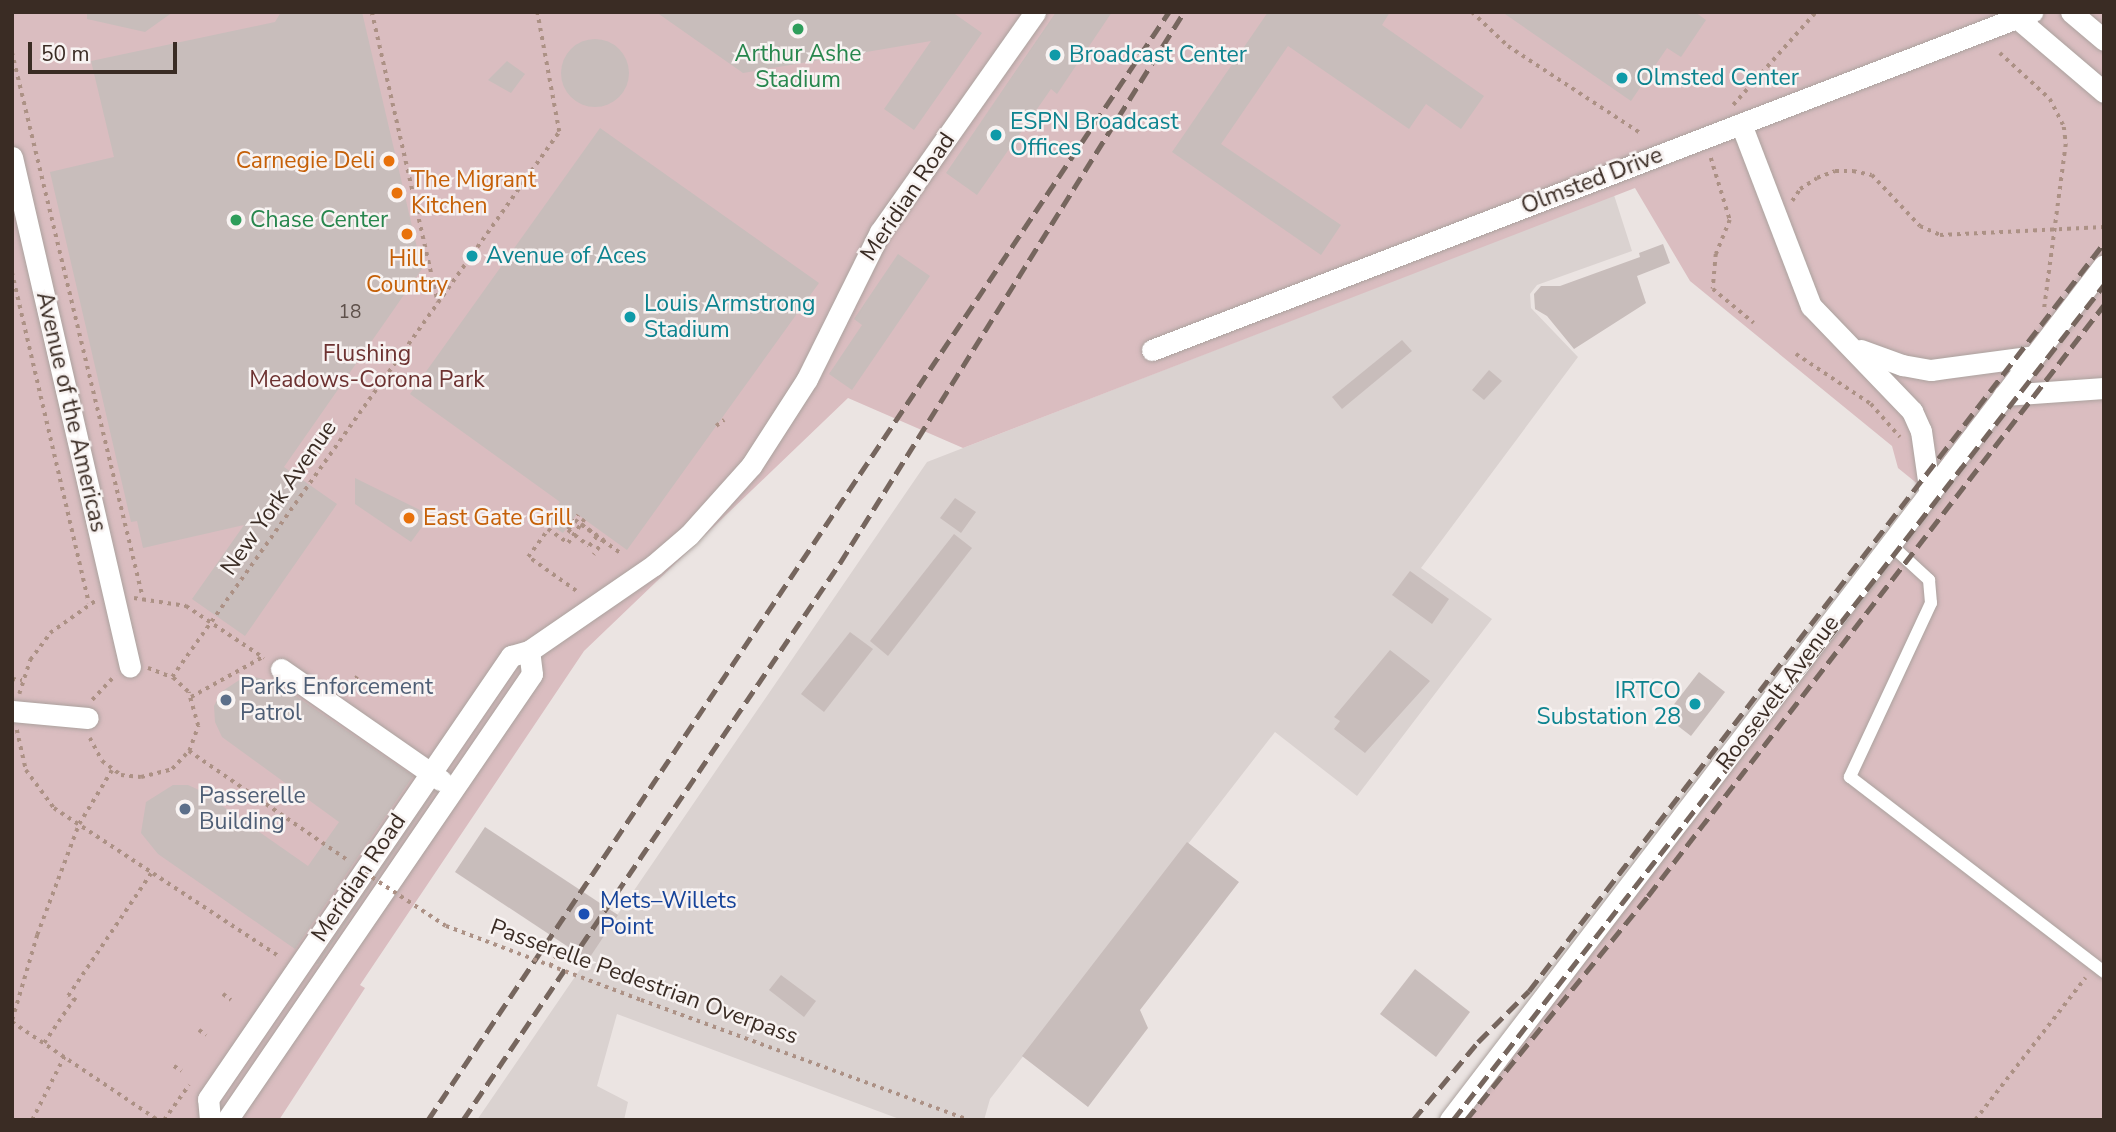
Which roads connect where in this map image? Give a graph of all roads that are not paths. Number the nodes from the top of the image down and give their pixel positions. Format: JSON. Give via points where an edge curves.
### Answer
{"nodes":[{"id":1,"x":1035,"y":12,"type":"edge"},
{"id":2,"x":2071,"y":12,"type":"edge"},
{"id":3,"x":2020,"y":15,"type":"edge"},
{"id":4,"x":2104,"y":40,"type":"edge"},
{"id":5,"x":2104,"y":92,"type":"edge"},
{"id":6,"x":1733,"y":119,"type":"junction"},
{"id":7,"x":12,"y":157,"type":"edge"},
{"id":8,"x":2104,"y":265,"type":"edge"},
{"id":9,"x":1850,"y":345,"type":"junction"},
{"id":10,"x":1152,"y":350,"type":"dead end"},
{"id":11,"x":2034,"y":356,"type":"junction"},
{"id":12,"x":2104,"y":388,"type":"edge"},
{"id":13,"x":2004,"y":395,"type":"junction"},
{"id":14,"x":1930,"y":494,"type":"junction"},
{"id":15,"x":1891,"y":545,"type":"junction"},
{"id":16,"x":529,"y":650,"type":"junction"},
{"id":17,"x":130,"y":667,"type":"road end"},
{"id":18,"x":277,"y":667,"type":"road end"},
{"id":19,"x":14,"y":711,"type":"edge"},
{"id":20,"x":88,"y":718,"type":"road end"},
{"id":21,"x":430,"y":772,"type":"junction"},
{"id":22,"x":454,"y":789,"type":"junction"},
{"id":23,"x":2099,"y":969,"type":"edge"},
{"id":24,"x":210,"y":1120,"type":"edge"},
{"id":25,"x":228,"y":1120,"type":"edge"},
{"id":26,"x":1450,"y":1120,"type":"edge"}],
"edges":[{"from":1,"to":16,"type":"street","name":"Meridian Road","via":[[880,232],[807,379],[751,466],[689,535],[654,565]]},
{"from":2,"to":4,"type":"street"},
{"from":3,"to":5,"type":"street"},
{"from":3,"to":6,"type":"street","name":"Olmsted Drive"},
{"from":6,"to":9,"type":"street","via":[[1811,306]]},
{"from":6,"to":10,"type":"street","name":"Olmsted Drive"},
{"from":7,"to":17,"type":"street","name":"Avenue of the Americas"},
{"from":8,"to":11,"type":"street","name":"Roosevelt Avenue"},
{"from":9,"to":11,"type":"street","via":[[1902,365],[1931,370]]},
{"from":9,"to":14,"type":"street","via":[[1912,411],[1921,431]]},
{"from":11,"to":13,"type":"street","name":"Roosevelt Avenue"},
{"from":12,"to":13,"type":"street"},
{"from":13,"to":14,"type":"street","name":"Roosevelt Avenue"},
{"from":14,"to":15,"type":"street","name":"Roosevelt Avenue"},
{"from":15,"to":23,"type":"lane","via":[[1929,580],[1931,603],[1850,777]]},
{"from":15,"to":26,"type":"street","name":"Roosevelt Avenue"},
{"from":16,"to":21,"type":"street","name":"Meridian Road","via":[[510,656]]},
{"from":16,"to":22,"type":"street","name":"Meridian Road","via":[[532,674]]},
{"from":18,"to":21,"type":"street"},
{"from":19,"to":20,"type":"street"},
{"from":21,"to":22,"type":"street"},
{"from":21,"to":24,"type":"street","name":"Meridian Road","via":[[208,1099]]},
{"from":22,"to":25,"type":"street","name":"Meridian Road"}]}
